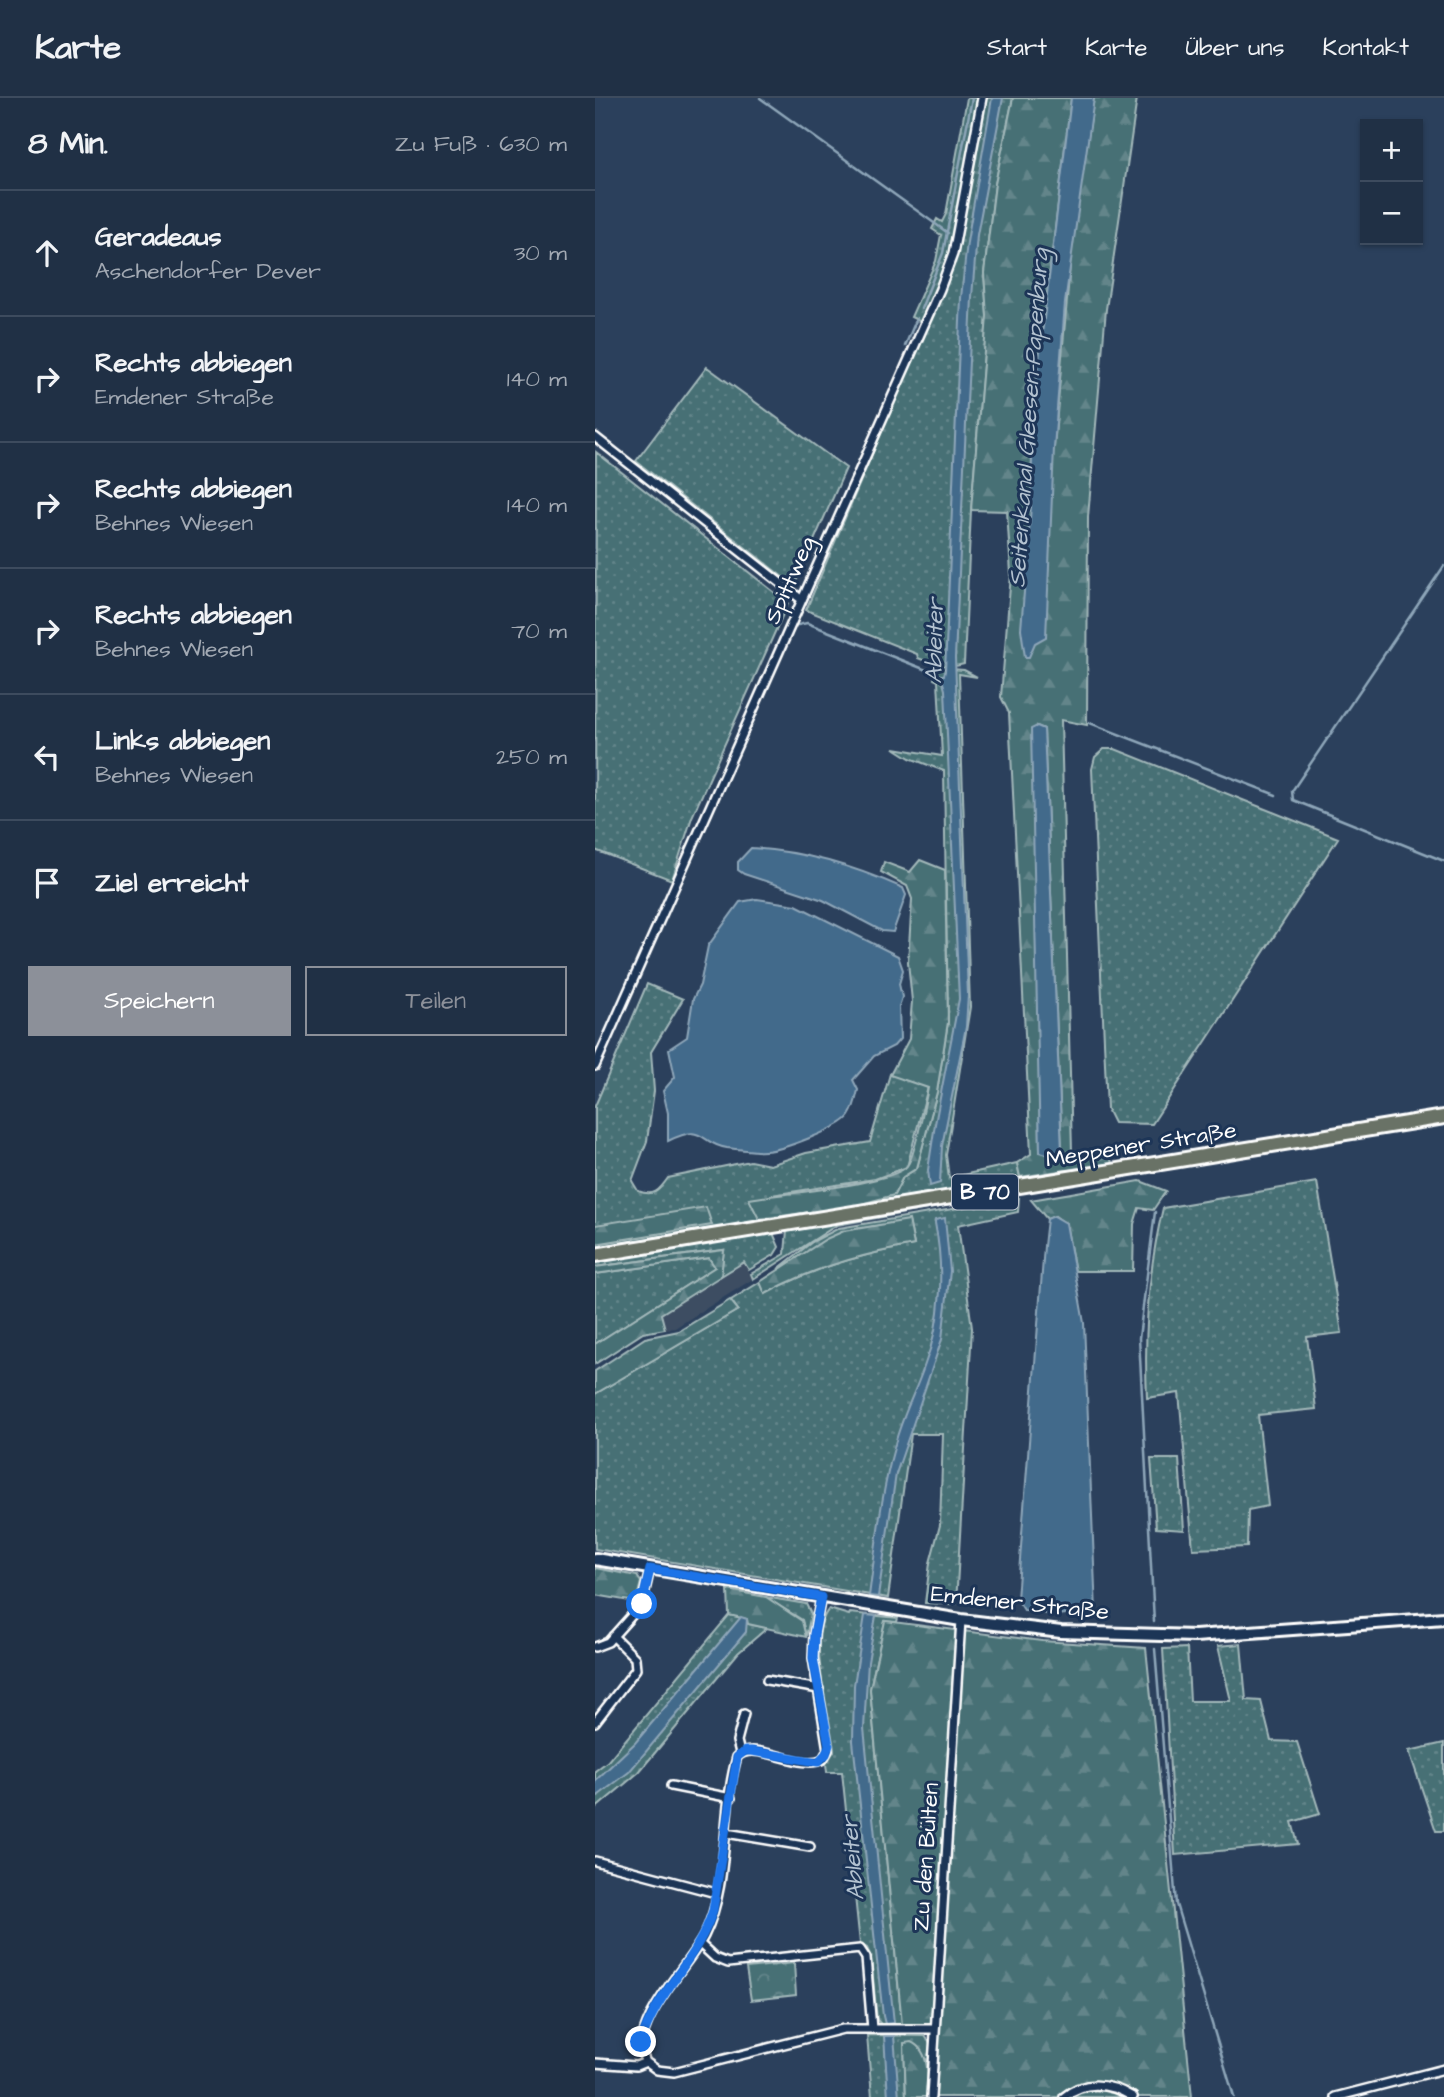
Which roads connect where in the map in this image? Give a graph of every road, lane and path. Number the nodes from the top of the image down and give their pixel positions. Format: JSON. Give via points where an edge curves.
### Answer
{"nodes":[{"id":1,"x":982,"y":98,"type":"edge"},
{"id":2,"x":595,"y":437,"type":"edge"},
{"id":3,"x":802,"y":600,"type":"junction"},
{"id":4,"x":595,"y":1066,"type":"edge"},
{"id":5,"x":1444,"y":1117,"type":"edge"},
{"id":6,"x":595,"y":1255,"type":"edge"},
{"id":7,"x":595,"y":1559,"type":"edge"},
{"id":8,"x":650,"y":1569,"type":"junction"},
{"id":9,"x":821,"y":1597,"type":"junction"},
{"id":10,"x":1444,"y":1618,"type":"edge"},
{"id":11,"x":961,"y":1620,"type":"junction"},
{"id":12,"x":613,"y":1636,"type":"junction"},
{"id":13,"x":595,"y":1647,"type":"edge"},
{"id":14,"x":767,"y":1680,"type":"dead end"},
{"id":15,"x":819,"y":1689,"type":"junction"},
{"id":16,"x":744,"y":1714,"type":"dead end"},
{"id":17,"x":596,"y":1720,"type":"edge"},
{"id":18,"x":740,"y":1754,"type":"junction"},
{"id":19,"x":670,"y":1786,"type":"dead end"},
{"id":20,"x":731,"y":1798,"type":"junction"},
{"id":21,"x":726,"y":1833,"type":"junction"},
{"id":22,"x":810,"y":1847,"type":"dead end"},
{"id":23,"x":595,"y":1861,"type":"edge"},
{"id":24,"x":716,"y":1893,"type":"junction"},
{"id":25,"x":700,"y":1944,"type":"junction"},
{"id":26,"x":872,"y":2029,"type":"junction"},
{"id":27,"x":934,"y":2029,"type":"junction"},
{"id":28,"x":646,"y":2062,"type":"junction"},
{"id":29,"x":595,"y":2063,"type":"edge"},
{"id":30,"x":1444,"y":2069,"type":"edge"},
{"id":31,"x":931,"y":2097,"type":"edge"},
{"id":32,"x":1064,"y":2097,"type":"edge"},
{"id":33,"x":1133,"y":2097,"type":"edge"},
{"id":34,"x":1335,"y":2097,"type":"edge"}],
"edges":[{"from":1,"to":3,"type":"street","name":"Spittweg","via":[[949,265]]},
{"from":2,"to":3,"type":"street"},
{"from":3,"to":4,"type":"street","name":"Spittweg"},
{"from":5,"to":6,"type":"main road","name":"Meppener Straße","number":"B 70"},
{"from":7,"to":8,"type":"street","name":"Emdener Straße"},
{"from":8,"to":9,"type":"street","name":"Emdener Straße"},
{"from":8,"to":12,"type":"street","via":[[642,1604]]},
{"from":9,"to":11,"type":"street","name":"Emdener Straße"},
{"from":9,"to":15,"type":"street","via":[[813,1658]]},
{"from":10,"to":11,"type":"street","name":"Emdener Straße","via":[[1143,1637]]},
{"from":11,"to":27,"type":"street","name":"Zu den Bülten"},
{"from":12,"to":13,"type":"street"},
{"from":12,"to":17,"type":"street","via":[[635,1658],[636,1669]]},
{"from":14,"to":15,"type":"street"},
{"from":15,"to":18,"type":"street","via":[[829,1745],[823,1759],[810,1762],[751,1751]]},
{"from":16,"to":18,"type":"street","via":[[737,1741]]},
{"from":18,"to":20,"type":"street"},
{"from":19,"to":20,"type":"street"},
{"from":20,"to":21,"type":"street"},
{"from":21,"to":22,"type":"street"},
{"from":21,"to":24,"type":"street"},
{"from":23,"to":24,"type":"street"},
{"from":24,"to":25,"type":"street"},
{"from":25,"to":26,"type":"street","via":[[728,1963],[856,1948],[866,1958]]},
{"from":25,"to":28,"type":"street","via":[[659,2000],[641,2042]]},
{"from":26,"to":27,"type":"street"},
{"from":26,"to":28,"type":"street","via":[[827,2031],[674,2072],[657,2070]]},
{"from":27,"to":31,"type":"street","name":"Zu den Bülten"},
{"from":28,"to":29,"type":"street","via":[[636,2066]]},
{"from":30,"to":34,"type":"street"},
{"from":32,"to":33,"type":"street","via":[[1100,2084]]}]}
